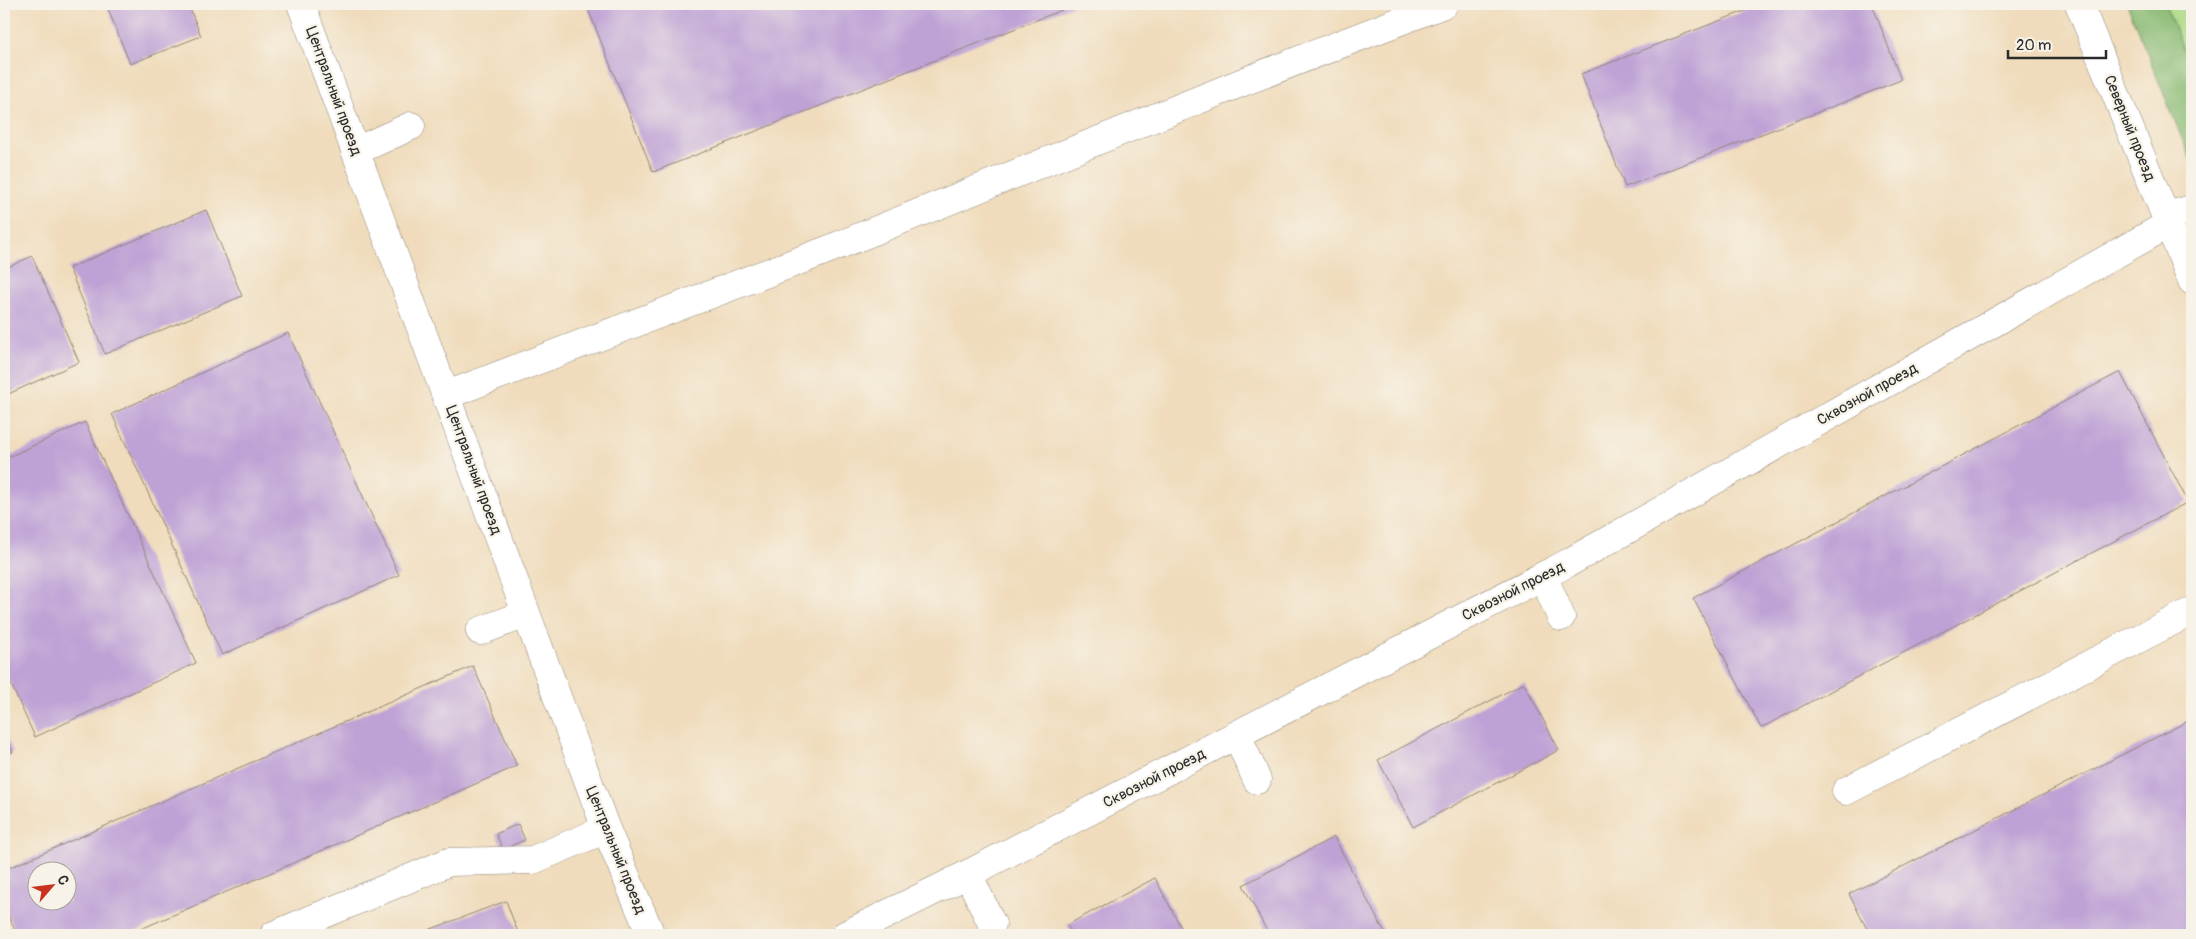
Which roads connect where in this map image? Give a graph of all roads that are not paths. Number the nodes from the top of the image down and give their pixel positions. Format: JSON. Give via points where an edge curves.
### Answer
{"nodes":[{"id":1,"x":301,"y":4,"type":"edge"},
{"id":2,"x":1444,"y":4,"type":"edge"},
{"id":3,"x":2079,"y":4,"type":"edge"},
{"id":4,"x":411,"y":126,"type":"dead end"},
{"id":5,"x":356,"y":151,"type":"junction"},
{"id":6,"x":2192,"y":208,"type":"edge"},
{"id":7,"x":2168,"y":220,"type":"junction"},
{"id":8,"x":2192,"y":281,"type":"edge"},
{"id":9,"x":447,"y":395,"type":"junction"},
{"id":10,"x":1543,"y":576,"type":"junction"},
{"id":11,"x":2192,"y":612,"type":"edge"},
{"id":12,"x":526,"y":614,"type":"junction"},
{"id":13,"x":1561,"y":618,"type":"dead end"},
{"id":14,"x":480,"y":631,"type":"dead end"},
{"id":15,"x":1237,"y":735,"type":"junction"},
{"id":16,"x":1257,"y":780,"type":"dead end"},
{"id":17,"x":1846,"y":791,"type":"dead end"},
{"id":18,"x":606,"y":829,"type":"junction"},
{"id":19,"x":968,"y":874,"type":"junction"},
{"id":20,"x":992,"y":924,"type":"dead end"},
{"id":21,"x":274,"y":935,"type":"edge"},
{"id":22,"x":651,"y":935,"type":"edge"},
{"id":23,"x":845,"y":935,"type":"edge"}],
"edges":[{"from":1,"to":5,"type":"street","name":"Центральный проезд"},
{"from":2,"to":9,"type":"street","via":[[822,252]]},
{"from":3,"to":7,"type":"street","name":"Северный проезд"},
{"from":4,"to":5,"type":"street"},
{"from":5,"to":9,"type":"street","name":"Центральный проезд"},
{"from":6,"to":7,"type":"street","name":"Сквозной проезд"},
{"from":7,"to":8,"type":"street","name":"Северный проезд"},
{"from":7,"to":10,"type":"street","name":"Сквозной проезд"},
{"from":9,"to":12,"type":"street","name":"Центральный проезд"},
{"from":10,"to":13,"type":"street"},
{"from":10,"to":15,"type":"street","name":"Сквозной проезд"},
{"from":11,"to":17,"type":"street"},
{"from":12,"to":14,"type":"street"},
{"from":12,"to":18,"type":"street","name":"Центральный проезд"},
{"from":15,"to":16,"type":"street"},
{"from":15,"to":19,"type":"street","name":"Сквозной проезд"},
{"from":18,"to":21,"type":"street","via":[[533,860],[449,862]]},
{"from":18,"to":22,"type":"street","name":"Центральный проезд"},
{"from":19,"to":20,"type":"street"},
{"from":19,"to":23,"type":"street","name":"Сквозной проезд"}]}
